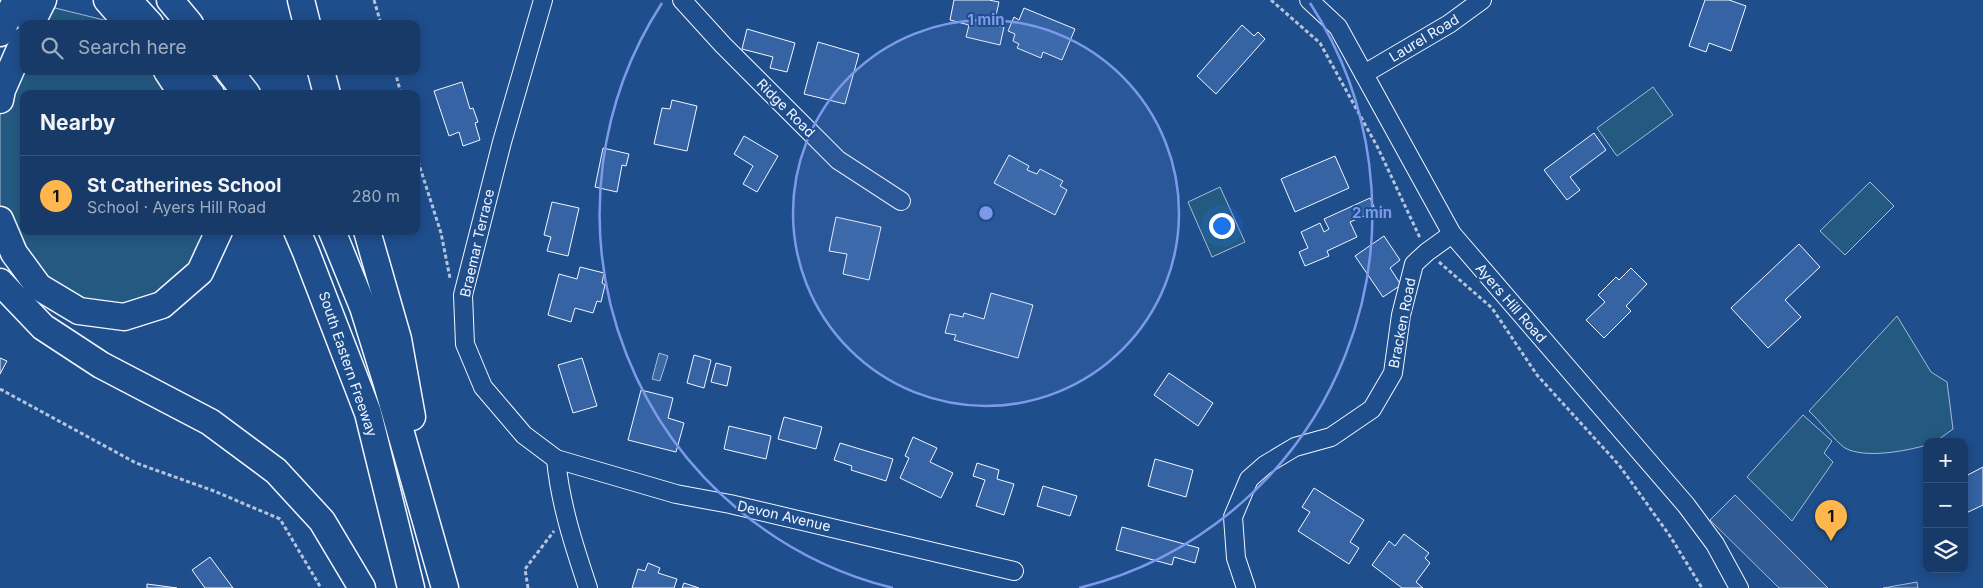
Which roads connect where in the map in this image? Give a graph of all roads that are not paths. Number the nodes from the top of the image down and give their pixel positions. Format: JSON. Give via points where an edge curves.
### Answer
{"nodes":[{"id":1,"x":16,"y":0,"type":"edge"},
{"id":2,"x":43,"y":0,"type":"edge"},
{"id":3,"x":107,"y":0,"type":"edge"},
{"id":4,"x":128,"y":0,"type":"edge"},
{"id":5,"x":170,"y":0,"type":"edge"},
{"id":6,"x":301,"y":0,"type":"edge"},
{"id":7,"x":542,"y":0,"type":"edge"},
{"id":8,"x":682,"y":0,"type":"edge"},
{"id":9,"x":1309,"y":0,"type":"edge"},
{"id":10,"x":1482,"y":0,"type":"edge"},
{"id":11,"x":33,"y":20,"type":"edge"},
{"id":12,"x":124,"y":20,"type":"edge"},
{"id":13,"x":146,"y":20,"type":"edge"},
{"id":14,"x":187,"y":20,"type":"edge"},
{"id":15,"x":306,"y":20,"type":"edge"},
{"id":16,"x":0,"y":32,"type":"edge"},
{"id":17,"x":20,"y":49,"type":"edge"},
{"id":18,"x":1364,"y":74,"type":"junction"},
{"id":19,"x":170,"y":75,"type":"edge"},
{"id":20,"x":195,"y":75,"type":"edge"},
{"id":21,"x":232,"y":75,"type":"edge"},
{"id":22,"x":322,"y":75,"type":"edge"},
{"id":23,"x":180,"y":90,"type":"edge"},
{"id":24,"x":207,"y":90,"type":"edge"},
{"id":25,"x":244,"y":90,"type":"edge"},
{"id":26,"x":326,"y":90,"type":"edge"},
{"id":27,"x":0,"y":100,"type":"edge"},
{"id":28,"x":901,"y":201,"type":"dead end"},
{"id":29,"x":0,"y":220,"type":"edge"},
{"id":30,"x":1452,"y":234,"type":"junction"},
{"id":31,"x":217,"y":235,"type":"edge"},
{"id":32,"x":298,"y":235,"type":"edge"},
{"id":33,"x":334,"y":235,"type":"edge"},
{"id":34,"x":368,"y":235,"type":"edge"},
{"id":35,"x":0,"y":282,"type":"edge"},
{"id":36,"x":556,"y":459,"type":"junction"},
{"id":37,"x":439,"y":563,"type":"junction"},
{"id":38,"x":1014,"y":570,"type":"dead end"},
{"id":39,"x":362,"y":588,"type":"edge"},
{"id":40,"x":412,"y":588,"type":"edge"},
{"id":41,"x":445,"y":588,"type":"edge"},
{"id":42,"x":588,"y":588,"type":"edge"},
{"id":43,"x":1246,"y":588,"type":"edge"},
{"id":44,"x":1740,"y":588,"type":"edge"}],
"edges":[{"from":1,"to":16,"type":"highway"},
{"from":2,"to":11,"type":"highway"},
{"from":3,"to":12,"type":"highway"},
{"from":4,"to":13,"type":"highway"},
{"from":5,"to":14,"type":"highway"},
{"from":6,"to":15,"type":"highway"},
{"from":7,"to":36,"type":"street","name":"Braemar Terrace","via":[[463,295],[465,344],[483,387],[524,435]]},
{"from":8,"to":28,"type":"street","name":"Ridge Road","via":[[838,160]]},
{"from":9,"to":18,"type":"street","name":"Ayers Hill Road","via":[[1338,27]]},
{"from":10,"to":18,"type":"street","name":"Laurel Road","via":[[1449,24]]},
{"from":17,"to":27,"type":"highway"},
{"from":18,"to":30,"type":"street","name":"Ayers Hill Road"},
{"from":19,"to":23,"type":"highway"},
{"from":20,"to":24,"type":"highway"},
{"from":21,"to":25,"type":"highway"},
{"from":22,"to":26,"type":"highway"},
{"from":29,"to":31,"type":"highway","via":[[14,253],[39,287],[79,311],[124,317],[162,305],[200,272]]},
{"from":30,"to":43,"type":"street","name":"Bracken Road","via":[[1414,264],[1401,315],[1393,373],[1372,409],[1331,437],[1295,447],[1248,479],[1233,517],[1236,558]]},
{"from":30,"to":44,"type":"street","name":"Ayers Hill Road","via":[[1686,505],[1715,544]]},
{"from":32,"to":40,"type":"highway","name":"South Eastern Freeway","via":[[368,413]]},
{"from":33,"to":37,"type":"highway","name":"South Eastern Freeway","via":[[363,307]]},
{"from":34,"to":37,"type":"highway","via":[[398,339]]},
{"from":35,"to":39,"type":"highway","via":[[43,327],[101,365],[210,422],[276,471],[322,521]]},
{"from":36,"to":38,"type":"street","name":"Devon Avenue","via":[[676,494]]},
{"from":36,"to":42,"type":"street","via":[[570,534]]},
{"from":37,"to":41,"type":"highway","name":"South Eastern Freeway"}]}
